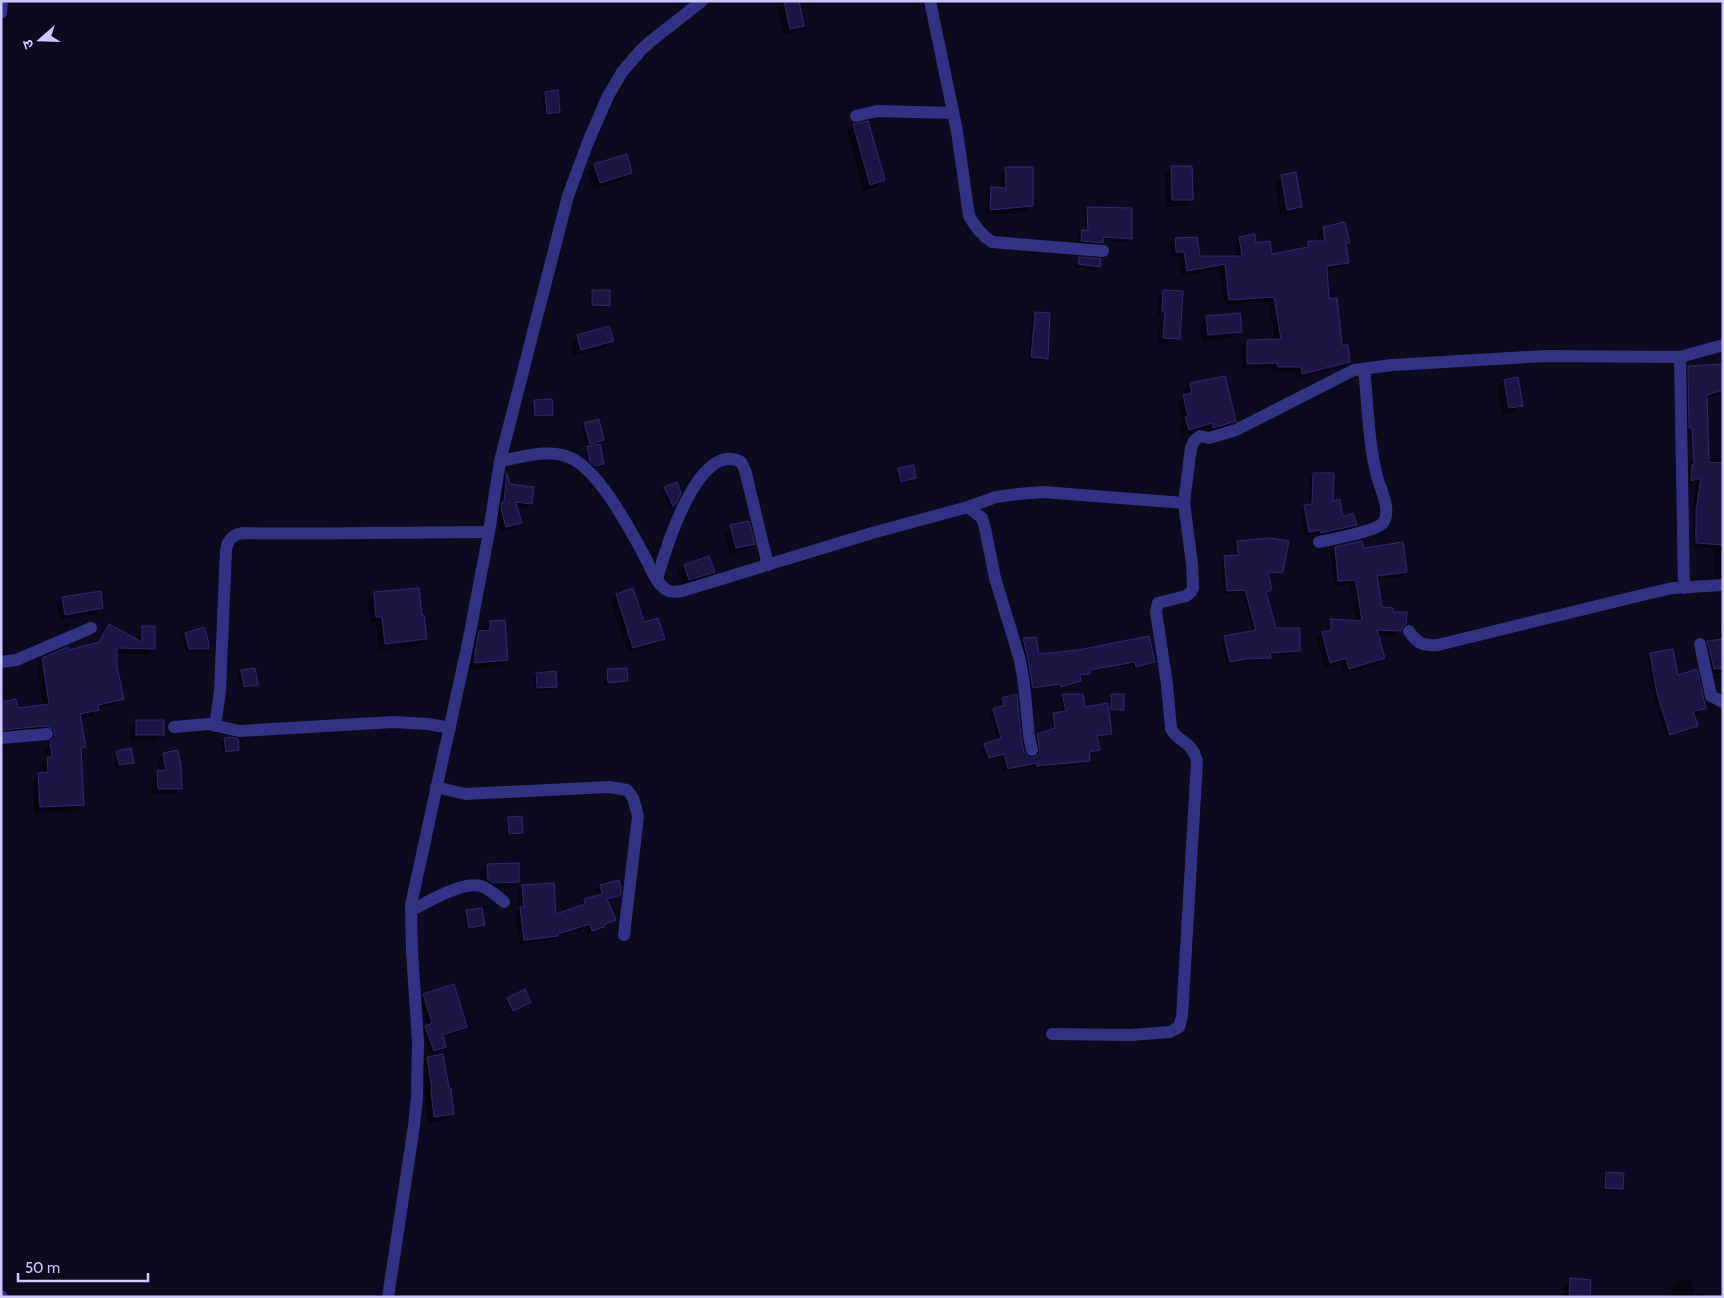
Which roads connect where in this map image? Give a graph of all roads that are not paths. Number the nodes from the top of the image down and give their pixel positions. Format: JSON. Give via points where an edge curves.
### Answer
{"nodes":[{"id":1,"x":2,"y":1,"type":"edge"},
{"id":2,"x":702,"y":1,"type":"edge"},
{"id":3,"x":930,"y":1,"type":"edge"},
{"id":4,"x":1,"y":13,"type":"edge"},
{"id":5,"x":953,"y":114,"type":"junction"},
{"id":6,"x":856,"y":116,"type":"dead end"},
{"id":7,"x":1102,"y":251,"type":"dead end"},
{"id":8,"x":1723,"y":345,"type":"edge"},
{"id":9,"x":1680,"y":357,"type":"junction"},
{"id":10,"x":1364,"y":369,"type":"junction"},
{"id":11,"x":500,"y":461,"type":"junction"},
{"id":12,"x":1184,"y":503,"type":"junction"},
{"id":13,"x":968,"y":507,"type":"junction"},
{"id":14,"x":489,"y":532,"type":"junction"},
{"id":15,"x":1319,"y":542,"type":"dead end"},
{"id":16,"x":768,"y":565,"type":"junction"},
{"id":17,"x":657,"y":579,"type":"junction"},
{"id":18,"x":1723,"y":585,"type":"edge"},
{"id":19,"x":1684,"y":588,"type":"junction"},
{"id":20,"x":91,"y":628,"type":"dead end"},
{"id":21,"x":1409,"y":631,"type":"dead end"},
{"id":22,"x":1700,"y":644,"type":"dead end"},
{"id":23,"x":1,"y":662,"type":"edge"},
{"id":24,"x":1723,"y":702,"type":"edge"},
{"id":25,"x":215,"y":726,"type":"junction"},
{"id":26,"x":174,"y":727,"type":"dead end"},
{"id":27,"x":446,"y":727,"type":"junction"},
{"id":28,"x":47,"y":734,"type":"dead end"},
{"id":29,"x":1,"y":738,"type":"edge"},
{"id":30,"x":1032,"y":750,"type":"dead end"},
{"id":31,"x":436,"y":787,"type":"junction"},
{"id":32,"x":504,"y":902,"type":"dead end"},
{"id":33,"x":411,"y":910,"type":"junction"},
{"id":34,"x":624,"y":935,"type":"dead end"},
{"id":35,"x":1052,"y":1034,"type":"dead end"},
{"id":36,"x":388,"y":1297,"type":"edge"}],
"edges":[{"from":1,"to":4,"type":"street"},
{"from":2,"to":11,"type":"street","via":[[641,50],[622,72],[608,96],[568,196]]},
{"from":3,"to":5,"type":"street"},
{"from":5,"to":6,"type":"street","via":[[877,111]]},
{"from":5,"to":7,"type":"street","via":[[969,216],[982,236],[992,242]]},
{"from":8,"to":9,"type":"street"},
{"from":9,"to":10,"type":"street","via":[[1545,356]]},
{"from":9,"to":19,"type":"street"},
{"from":10,"to":12,"type":"street","via":[[1354,370],[1236,430],[1209,438],[1200,436],[1191,448]]},
{"from":10,"to":15,"type":"street","via":[[1373,456],[1385,504],[1385,519],[1369,530]]},
{"from":11,"to":14,"type":"street"},
{"from":11,"to":17,"type":"street","via":[[537,454],[572,458],[604,489]]},
{"from":12,"to":13,"type":"street","via":[[1043,492],[996,497]]},
{"from":12,"to":35,"type":"street","via":[[1192,564],[1192,592],[1158,603],[1156,611],[1171,729],[1189,744],[1197,761],[1182,1017],[1179,1026],[1170,1032]]},
{"from":13,"to":16,"type":"street"},
{"from":13,"to":30,"type":"street","via":[[982,518],[995,578],[1020,660]]},
{"from":14,"to":25,"type":"street","via":[[234,535],[229,539],[226,550],[220,691]]},
{"from":14,"to":27,"type":"street"},
{"from":16,"to":17,"type":"street","via":[[682,591],[666,590]]},
{"from":16,"to":17,"type":"street","via":[[745,470],[741,462],[731,459],[712,464],[698,480],[684,504]]},
{"from":18,"to":19,"type":"street"},
{"from":19,"to":21,"type":"street","via":[[1438,644],[1423,645]]},
{"from":20,"to":23,"type":"street","via":[[16,660]]},
{"from":22,"to":24,"type":"street","via":[[1711,696]]},
{"from":25,"to":26,"type":"street"},
{"from":25,"to":27,"type":"street","via":[[239,731],[394,722]]},
{"from":27,"to":31,"type":"street"},
{"from":28,"to":29,"type":"street"},
{"from":31,"to":33,"type":"street"},
{"from":31,"to":34,"type":"street","via":[[465,794],[609,787],[627,790],[634,798],[638,816]]},
{"from":32,"to":33,"type":"street","via":[[490,890],[469,886],[443,894]]},
{"from":33,"to":36,"type":"street","via":[[417,1097]]}]}
